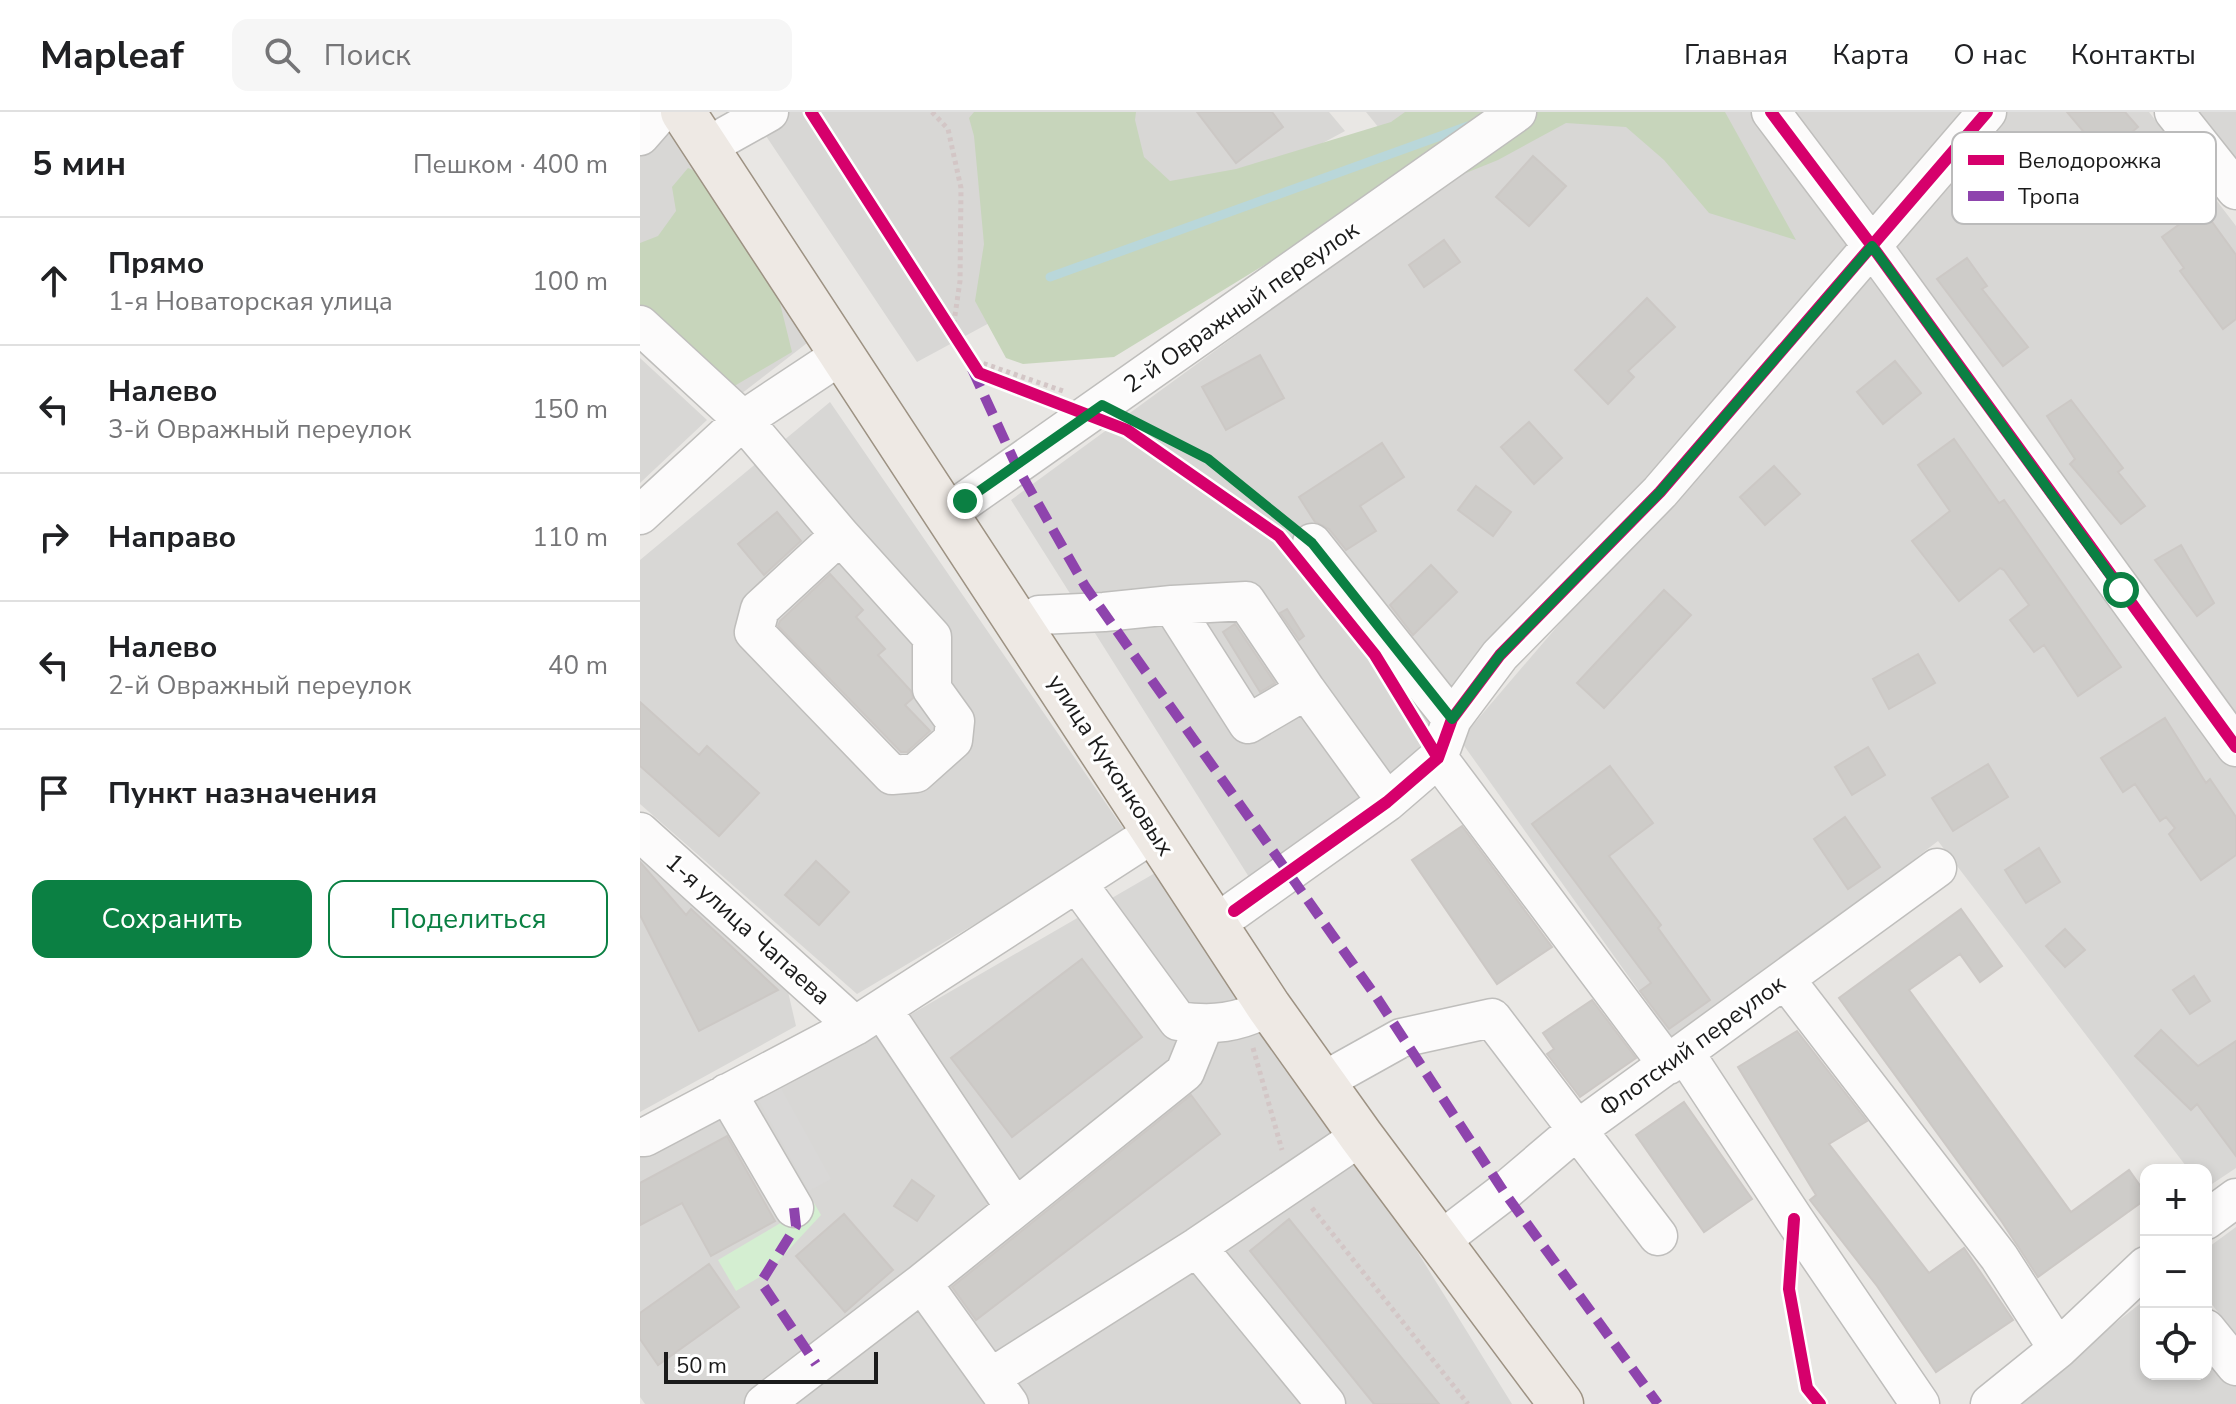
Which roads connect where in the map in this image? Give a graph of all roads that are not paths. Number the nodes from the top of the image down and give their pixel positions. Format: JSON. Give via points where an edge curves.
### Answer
{"nodes":[{"id":1,"x":661,"y":112,"type":"edge"},
{"id":2,"x":683,"y":112,"type":"edge"},
{"id":3,"x":769,"y":112,"type":"edge"},
{"id":4,"x":1517,"y":112,"type":"edge"},
{"id":5,"x":1771,"y":112,"type":"edge"},
{"id":6,"x":1987,"y":112,"type":"edge"},
{"id":7,"x":2174,"y":112,"type":"edge"},
{"id":8,"x":718,"y":124,"type":"edge"},
{"id":9,"x":1970,"y":132,"type":"edge"},
{"id":10,"x":2190,"y":132,"type":"edge"},
{"id":11,"x":640,"y":136,"type":"edge"},
{"id":12,"x":1952,"y":153,"type":"edge"},
{"id":13,"x":2216,"y":165,"type":"edge"},
{"id":14,"x":2236,"y":190,"type":"edge"},
{"id":15,"x":1872,"y":246,"type":"junction"},
{"id":16,"x":640,"y":325,"type":"edge"},
{"id":17,"x":841,"y":355,"type":"junction"},
{"id":18,"x":743,"y":420,"type":"junction"},
{"id":19,"x":965,"y":501,"type":"junction"},
{"id":20,"x":640,"y":515,"type":"edge"},
{"id":21,"x":840,"y":535,"type":"junction"},
{"id":22,"x":1312,"y":543,"type":"road end"},
{"id":23,"x":1172,"y":605,"type":"junction"},
{"id":24,"x":1039,"y":615,"type":"junction"},
{"id":25,"x":1306,"y":690,"type":"junction"},
{"id":26,"x":1452,"y":719,"type":"junction"},
{"id":27,"x":2236,"y":747,"type":"edge"},
{"id":28,"x":1438,"y":758,"type":"junction"},
{"id":29,"x":1387,"y":802,"type":"junction"},
{"id":30,"x":640,"y":832,"type":"edge"},
{"id":31,"x":1155,"y":832,"type":"junction"},
{"id":32,"x":1937,"y":868,"type":"dead end"},
{"id":33,"x":1077,"y":883,"type":"junction"},
{"id":34,"x":1234,"y":911,"type":"junction"},
{"id":35,"x":1785,"y":979,"type":"junction"},
{"id":36,"x":1257,"y":1013,"type":"junction"},
{"id":37,"x":869,"y":1017,"type":"junction"},
{"id":38,"x":1204,"y":1025,"type":"junction"},
{"id":39,"x":1676,"y":1059,"type":"junction"},
{"id":40,"x":1340,"y":1072,"type":"junction"},
{"id":41,"x":727,"y":1093,"type":"junction"},
{"id":42,"x":1577,"y":1130,"type":"junction"},
{"id":43,"x":1361,"y":1136,"type":"junction"},
{"id":44,"x":640,"y":1137,"type":"edge"},
{"id":45,"x":2236,"y":1198,"type":"edge"},
{"id":46,"x":794,"y":1208,"type":"dead end"},
{"id":47,"x":1015,"y":1208,"type":"junction"},
{"id":48,"x":2212,"y":1216,"type":"edge"},
{"id":49,"x":1453,"y":1231,"type":"junction"},
{"id":50,"x":1658,"y":1236,"type":"dead end"},
{"id":51,"x":1197,"y":1247,"type":"junction"},
{"id":52,"x":2140,"y":1272,"type":"edge"},
{"id":53,"x":922,"y":1283,"type":"junction"},
{"id":54,"x":2212,"y":1336,"type":"edge"},
{"id":55,"x":2058,"y":1349,"type":"junction"},
{"id":56,"x":2236,"y":1366,"type":"edge"},
{"id":57,"x":1000,"y":1390,"type":"edge"},
{"id":58,"x":1551,"y":1397,"type":"edge"},
{"id":59,"x":764,"y":1404,"type":"edge"},
{"id":60,"x":1326,"y":1404,"type":"edge"},
{"id":61,"x":1585,"y":1404,"type":"edge"},
{"id":62,"x":1920,"y":1404,"type":"edge"},
{"id":63,"x":1990,"y":1404,"type":"edge"}],
"edges":[{"from":1,"to":11,"type":"street"},
{"from":2,"to":17,"type":"main road","name":"улица Куконковых"},
{"from":3,"to":8,"type":"street"},
{"from":4,"to":19,"type":"street","name":"2-й Овражный переулок","via":[[1099,414]]},
{"from":5,"to":15,"type":"street"},
{"from":6,"to":9,"type":"street"},
{"from":7,"to":10,"type":"street"},
{"from":8,"to":19,"type":"main road","name":"улица Куконковых"},
{"from":12,"to":15,"type":"street"},
{"from":13,"to":14,"type":"street"},
{"from":15,"to":26,"type":"street","via":[[1660,492],[1500,655]]},
{"from":15,"to":27,"type":"street"},
{"from":16,"to":18,"type":"street"},
{"from":17,"to":18,"type":"street"},
{"from":17,"to":31,"type":"main road","name":"улица Куконковых"},
{"from":18,"to":20,"type":"street"},
{"from":18,"to":21,"type":"street"},
{"from":19,"to":24,"type":"main road","name":"улица Куконковых"},
{"from":21,"to":21,"type":"street","via":[[932,637],[932,689],[955,721],[953,740],[916,773],[892,775],[754,632],[760,609]]},
{"from":22,"to":26,"type":"street"},
{"from":23,"to":24,"type":"street"},
{"from":23,"to":25,"type":"street","via":[[1246,601]]},
{"from":23,"to":25,"type":"street","via":[[1248,724]]},
{"from":24,"to":34,"type":"main road","name":"улица Куконковых"},
{"from":25,"to":29,"type":"street"},
{"from":26,"to":28,"type":"street"},
{"from":28,"to":29,"type":"street"},
{"from":28,"to":39,"type":"street"},
{"from":29,"to":34,"type":"street"},
{"from":30,"to":37,"type":"street","name":"1-я улица Чапаева"},
{"from":31,"to":33,"type":"street"},
{"from":31,"to":36,"type":"main road","name":"улица Куконковых"},
{"from":32,"to":35,"type":"street","name":"Флотский переулок"},
{"from":33,"to":37,"type":"street"},
{"from":33,"to":38,"type":"street","via":[[1178,1021]]},
{"from":34,"to":40,"type":"main road","name":"улица Куконковых"},
{"from":35,"to":39,"type":"street","name":"Флотский переулок"},
{"from":35,"to":55,"type":"street","via":[[1999,1257]]},
{"from":36,"to":38,"type":"street"},
{"from":36,"to":43,"type":"main road","name":"улица Куконковых"},
{"from":37,"to":41,"type":"street"},
{"from":37,"to":47,"type":"street","name":"1-я улица Чапаева"},
{"from":38,"to":47,"type":"street","via":[[1185,1072]]},
{"from":39,"to":42,"type":"street","name":"Флотский переулок"},
{"from":39,"to":62,"type":"street"},
{"from":40,"to":42,"type":"street","via":[[1401,1038],[1492,1018]]},
{"from":40,"to":49,"type":"main road","name":"улица Куконковых"},
{"from":41,"to":44,"type":"street"},
{"from":41,"to":46,"type":"street"},
{"from":42,"to":49,"type":"street","name":"Флотский переулок"},
{"from":42,"to":50,"type":"street"},
{"from":43,"to":51,"type":"street"},
{"from":43,"to":58,"type":"main road","name":"улица Куконковых"},
{"from":45,"to":48,"type":"street"},
{"from":47,"to":53,"type":"street"},
{"from":49,"to":61,"type":"main road","name":"улица Куконковых"},
{"from":51,"to":57,"type":"street"},
{"from":51,"to":60,"type":"street"},
{"from":52,"to":55,"type":"street"},
{"from":53,"to":57,"type":"street"},
{"from":53,"to":59,"type":"street"},
{"from":54,"to":56,"type":"street"},
{"from":55,"to":63,"type":"street"}]}
